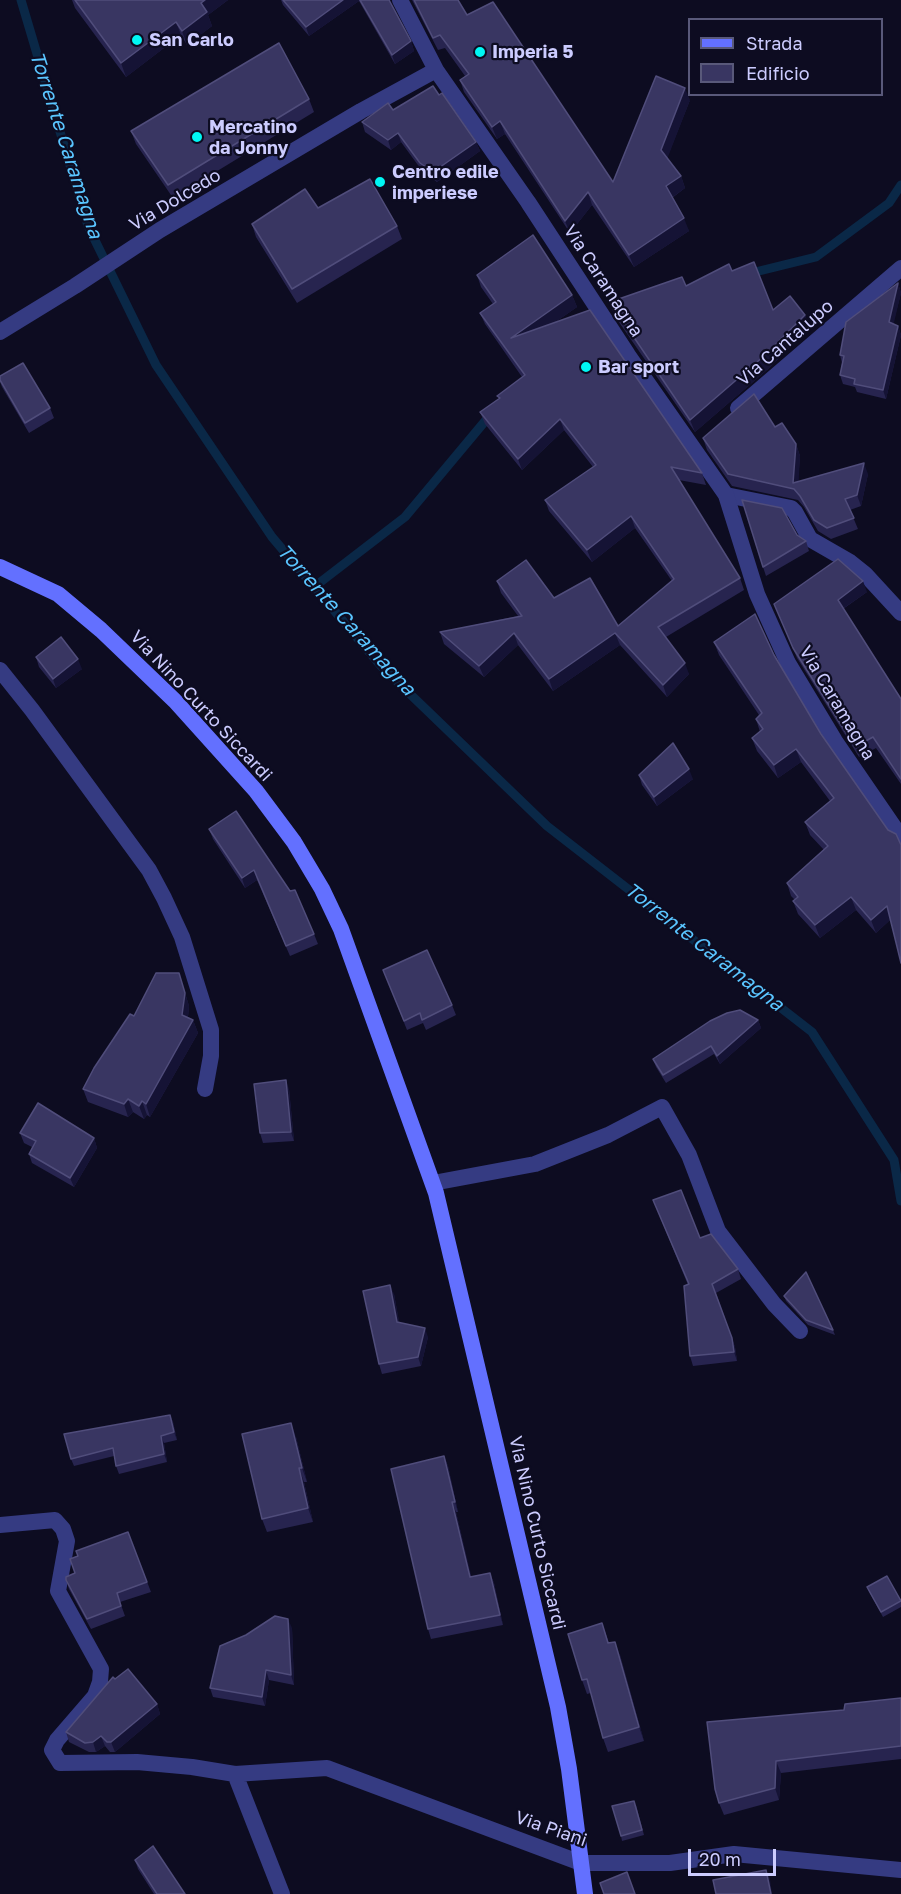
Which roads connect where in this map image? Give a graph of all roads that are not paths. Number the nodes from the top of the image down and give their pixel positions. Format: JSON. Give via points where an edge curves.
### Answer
{"nodes":[{"id":1,"x":400,"y":0,"type":"edge"},
{"id":2,"x":436,"y":70,"type":"junction"},
{"id":3,"x":901,"y":268,"type":"edge"},
{"id":4,"x":0,"y":332,"type":"edge"},
{"id":5,"x":730,"y":416,"type":"edge"},
{"id":6,"x":726,"y":495,"type":"junction"},
{"id":7,"x":0,"y":567,"type":"edge"},
{"id":8,"x":901,"y":613,"type":"edge"},
{"id":9,"x":0,"y":670,"type":"edge"},
{"id":10,"x":901,"y":837,"type":"edge"},
{"id":11,"x":205,"y":1089,"type":"dead end"},
{"id":12,"x":433,"y":1184,"type":"junction"},
{"id":13,"x":800,"y":1332,"type":"dead end"},
{"id":14,"x":0,"y":1525,"type":"edge"},
{"id":15,"x":235,"y":1774,"type":"junction"},
{"id":16,"x":581,"y":1863,"type":"junction"},
{"id":17,"x":901,"y":1869,"type":"edge"},
{"id":18,"x":282,"y":1894,"type":"edge"},
{"id":19,"x":585,"y":1894,"type":"edge"}],
"edges":[{"from":1,"to":2,"type":"street","name":"Via Caramagna"},
{"from":2,"to":4,"type":"street","name":"Via Dolcedo","via":[[160,230]]},
{"from":2,"to":6,"type":"street","name":"Via Caramagna","via":[[605,321],[698,444]]},
{"from":3,"to":5,"type":"street","name":"Via Cantalupo"},
{"from":6,"to":8,"type":"street","via":[[791,508],[810,539],[857,568]]},
{"from":6,"to":10,"type":"street","name":"Via Caramagna","via":[[757,594],[788,663],[835,741]]},
{"from":7,"to":12,"type":"main road","name":"Via Nino Curto Siccardi","via":[[58,594],[101,630],[175,701],[256,791],[294,842],[341,929]]},
{"from":9,"to":11,"type":"street","via":[[149,870],[165,898],[182,937],[211,1030]]},
{"from":12,"to":13,"type":"street","via":[[535,1164],[608,1135],[662,1107],[689,1155],[718,1231]]},
{"from":12,"to":16,"type":"main road","name":"Via Nino Curto Siccardi","via":[[558,1707]]},
{"from":14,"to":15,"type":"street","name":"Via Piani","via":[[55,1520],[63,1529],[67,1541],[58,1592],[100,1669],[95,1696],[52,1750],[60,1763],[137,1762]]},
{"from":15,"to":16,"type":"street","name":"Via Piani","via":[[327,1768]]},
{"from":15,"to":18,"type":"street"},
{"from":16,"to":17,"type":"street","name":"Via Piani","via":[[670,1863],[734,1854]]},
{"from":16,"to":19,"type":"main road","name":"Via Nino Curto Siccardi"}]}
